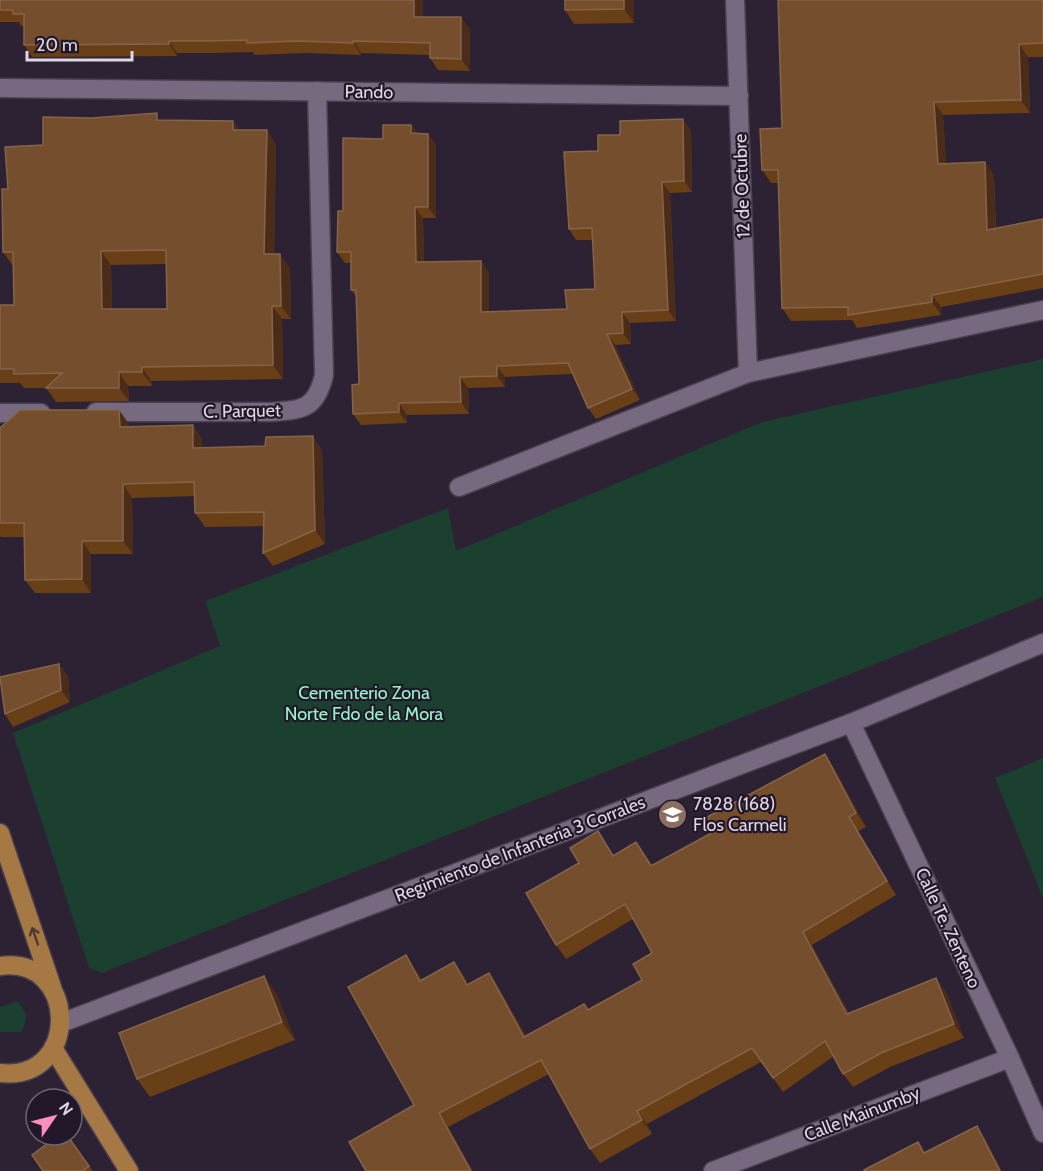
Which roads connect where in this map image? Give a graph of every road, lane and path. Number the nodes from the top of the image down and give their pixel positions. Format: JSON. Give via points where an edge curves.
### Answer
{"nodes":[{"id":1,"x":735,"y":0,"type":"edge"},
{"id":2,"x":0,"y":88,"type":"edge"},
{"id":3,"x":317,"y":92,"type":"junction"},
{"id":4,"x":739,"y":96,"type":"junction"},
{"id":5,"x":1043,"y":310,"type":"edge"},
{"id":6,"x":748,"y":373,"type":"junction"},
{"id":7,"x":0,"y":412,"type":"edge"},
{"id":8,"x":59,"y":412,"type":"edge"},
{"id":9,"x":82,"y":412,"type":"edge"},
{"id":10,"x":459,"y":487,"type":"dead end"},
{"id":11,"x":1043,"y":643,"type":"edge"},
{"id":12,"x":851,"y":723,"type":"junction"},
{"id":13,"x":0,"y":833,"type":"edge"},
{"id":14,"x":0,"y":966,"type":"edge"},
{"id":15,"x":54,"y":992,"type":"junction"},
{"id":16,"x":62,"y":1023,"type":"junction"},
{"id":17,"x":53,"y":1048,"type":"junction"},
{"id":18,"x":1010,"y":1058,"type":"junction"},
{"id":19,"x":0,"y":1073,"type":"edge"},
{"id":20,"x":1043,"y":1133,"type":"edge"},
{"id":21,"x":129,"y":1171,"type":"edge"},
{"id":22,"x":713,"y":1171,"type":"edge"}],
"edges":[{"from":1,"to":4,"type":"street","name":"12 de Octubre"},
{"from":2,"to":3,"type":"street","name":"Pando"},
{"from":3,"to":4,"type":"street","name":"Pando"},
{"from":3,"to":9,"type":"street","name":"C. Parquet","via":[[324,375],[320,392],[297,410]]},
{"from":4,"to":6,"type":"street","name":"12 de Octubre"},
{"from":5,"to":6,"type":"street"},
{"from":6,"to":10,"type":"street"},
{"from":7,"to":8,"type":"street"},
{"from":11,"to":12,"type":"street","name":"Regimiento de Infanteria 3 Corrales"},
{"from":12,"to":16,"type":"street","name":"Regimiento de Infanteria 3 Corrales"},
{"from":12,"to":18,"type":"street","name":"Calle Te. Zenteno"},
{"from":15,"to":13,"type":"main road","one_way":true},
{"from":14,"to":15,"type":"main road","via":[[26,968],[42,977]]},
{"from":15,"to":16,"type":"main road"},
{"from":16,"to":17,"type":"main road"},
{"from":17,"to":19,"type":"main road","via":[[42,1062],[27,1071]]},
{"from":17,"to":21,"type":"main road"},
{"from":18,"to":20,"type":"street","name":"Calle Te. Zenteno"},
{"from":18,"to":22,"type":"street","name":"Calle Mainumby"}]}
